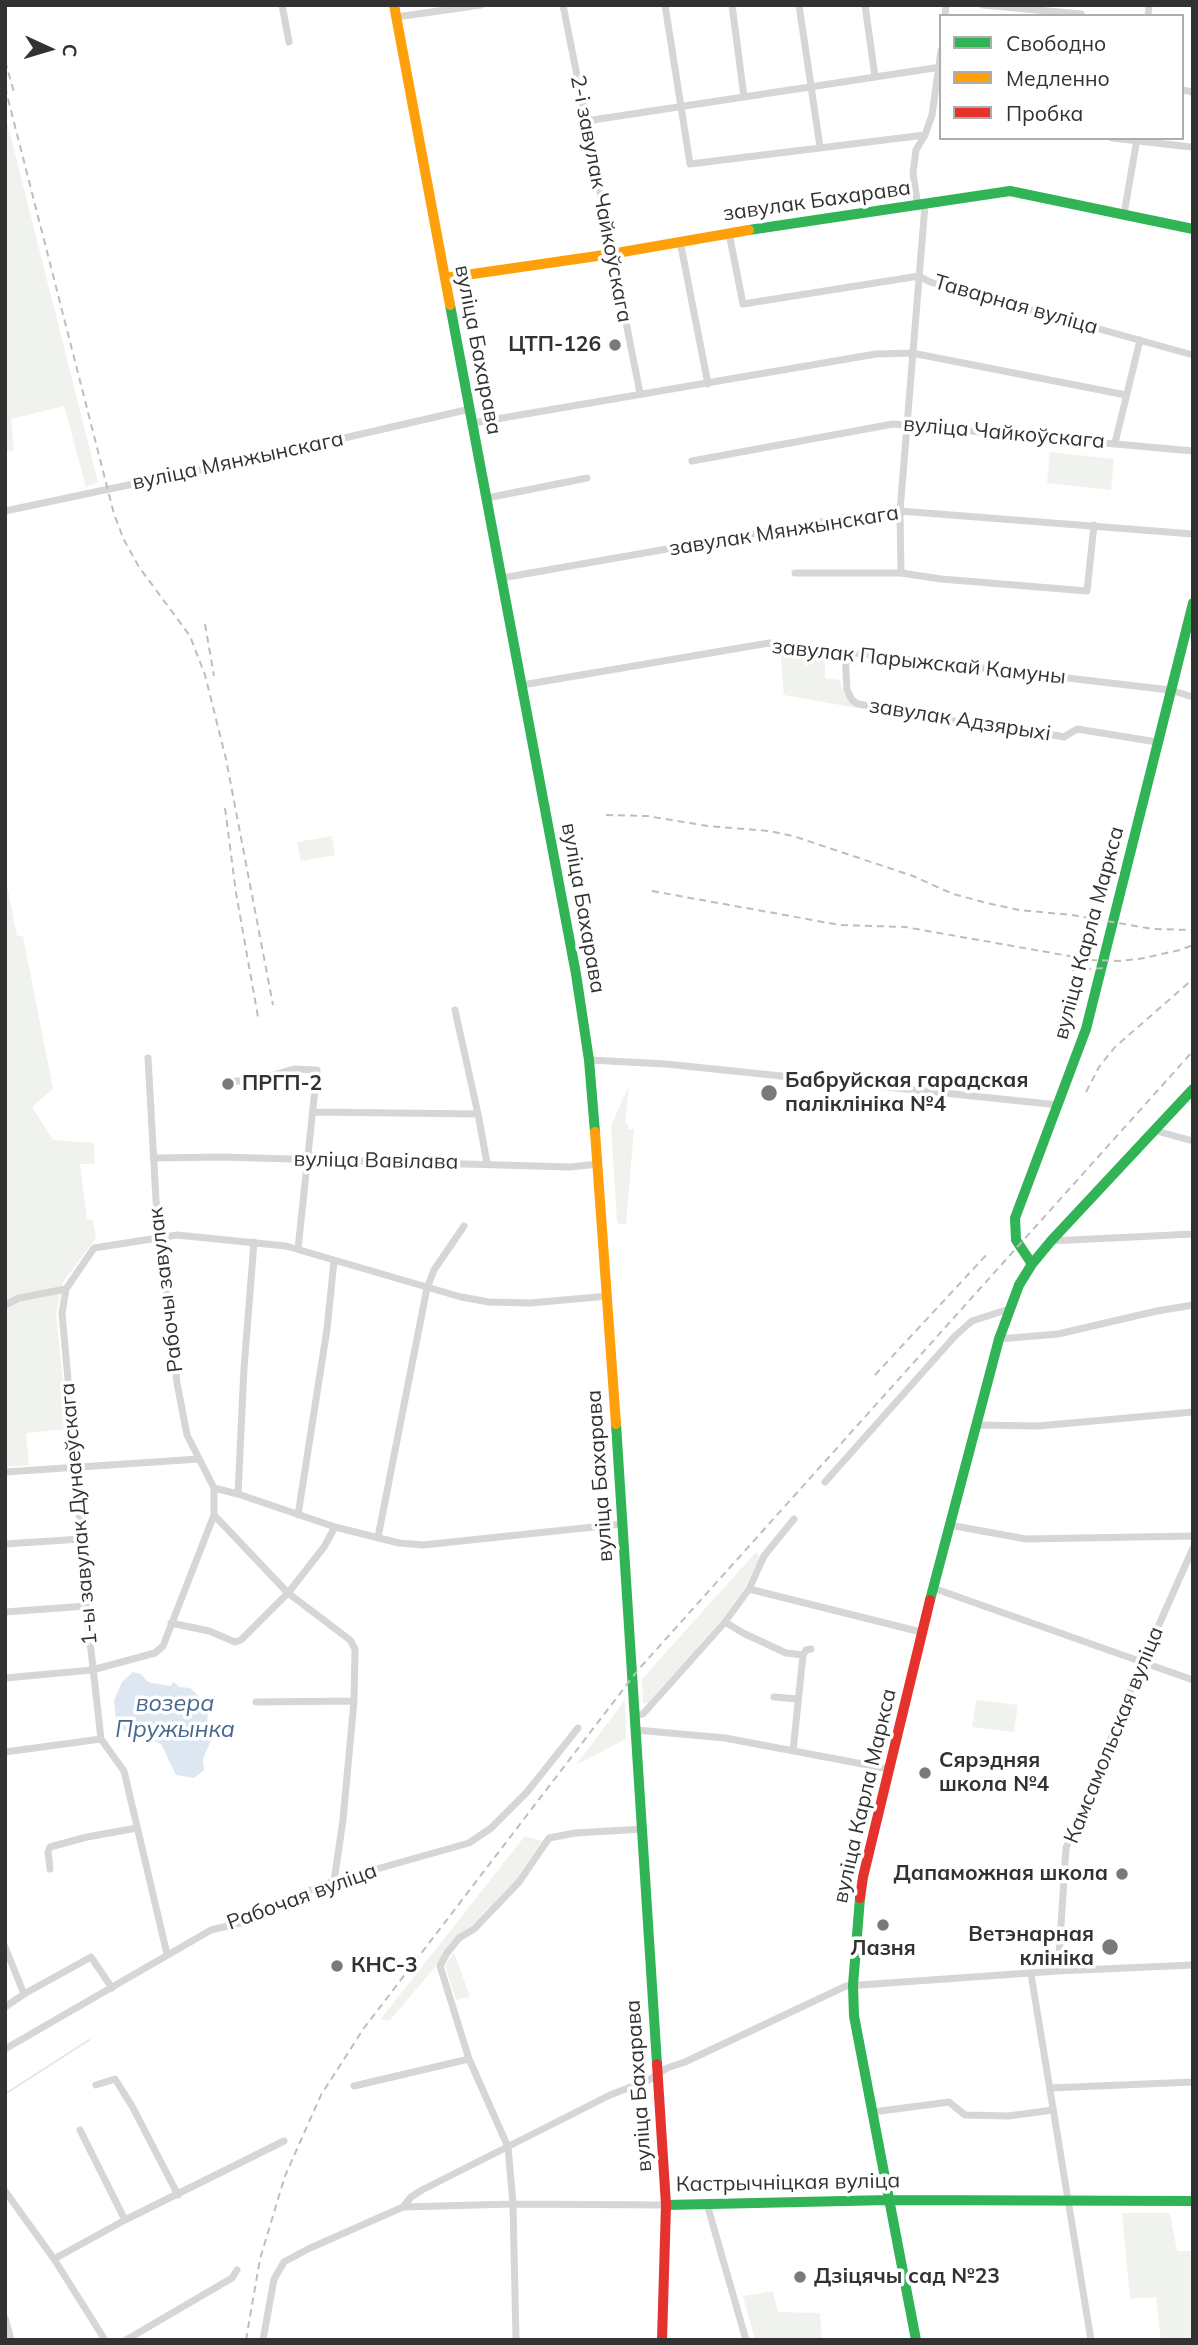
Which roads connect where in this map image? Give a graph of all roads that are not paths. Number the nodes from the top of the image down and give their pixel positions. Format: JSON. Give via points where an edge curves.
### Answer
{"nodes":[{"id":1,"x":282,"y":5,"type":"edge"},
{"id":2,"x":394,"y":5,"type":"edge"},
{"id":3,"x":481,"y":5,"type":"edge"},
{"id":4,"x":563,"y":5,"type":"edge"},
{"id":5,"x":665,"y":5,"type":"edge"},
{"id":6,"x":732,"y":5,"type":"edge"},
{"id":7,"x":799,"y":5,"type":"edge"},
{"id":8,"x":865,"y":5,"type":"edge"},
{"id":9,"x":983,"y":5,"type":"edge"},
{"id":10,"x":1081,"y":12,"type":"edge"},
{"id":11,"x":396,"y":17,"type":"junction"},
{"id":12,"x":289,"y":42,"type":"dead end"},
{"id":13,"x":939,"y":67,"type":"edge"},
{"id":14,"x":939,"y":73,"type":"edge"},
{"id":15,"x":875,"y":77,"type":"junction"},
{"id":16,"x":810,"y":87,"type":"junction"},
{"id":17,"x":744,"y":97,"type":"junction"},
{"id":18,"x":680,"y":106,"type":"junction"},
{"id":19,"x":586,"y":121,"type":"junction"},
{"id":20,"x":925,"y":135,"type":"junction"},
{"id":21,"x":1137,"y":140,"type":"edge"},
{"id":22,"x":820,"y":147,"type":"junction"},
{"id":23,"x":1191,"y":147,"type":"dead end"},
{"id":24,"x":921,"y":206,"type":"junction"},
{"id":25,"x":1124,"y":214,"type":"junction"},
{"id":26,"x":1193,"y":229,"type":"edge"},
{"id":27,"x":729,"y":233,"type":"junction"},
{"id":28,"x":680,"y":241,"type":"junction"},
{"id":29,"x":611,"y":254,"type":"junction"},
{"id":30,"x":919,"y":276,"type":"junction"},
{"id":31,"x":445,"y":278,"type":"junction"},
{"id":32,"x":1140,"y":340,"type":"junction"},
{"id":33,"x":912,"y":353,"type":"junction"},
{"id":34,"x":1193,"y":355,"type":"edge"},
{"id":35,"x":708,"y":384,"type":"junction"},
{"id":36,"x":640,"y":393,"type":"junction"},
{"id":37,"x":1126,"y":395,"type":"junction"},
{"id":38,"x":470,"y":409,"type":"junction"},
{"id":39,"x":472,"y":423,"type":"junction"},
{"id":40,"x":906,"y":425,"type":"junction"},
{"id":41,"x":1115,"y":443,"type":"junction"},
{"id":42,"x":1193,"y":451,"type":"edge"},
{"id":43,"x":692,"y":461,"type":"dead end"},
{"id":44,"x":587,"y":478,"type":"dead end"},
{"id":45,"x":487,"y":499,"type":"junction"},
{"id":46,"x":5,"y":511,"type":"edge"},
{"id":47,"x":900,"y":511,"type":"junction"},
{"id":48,"x":1094,"y":525,"type":"junction"},
{"id":49,"x":1193,"y":534,"type":"edge"},
{"id":50,"x":795,"y":573,"type":"dead end"},
{"id":51,"x":901,"y":573,"type":"junction"},
{"id":52,"x":502,"y":578,"type":"junction"},
{"id":53,"x":1193,"y":603,"type":"edge"},
{"id":54,"x":845,"y":652,"type":"junction"},
{"id":55,"x":522,"y":685,"type":"junction"},
{"id":56,"x":1170,"y":690,"type":"junction"},
{"id":57,"x":1193,"y":697,"type":"edge"},
{"id":58,"x":1157,"y":742,"type":"junction"},
{"id":59,"x":455,"y":1010,"type":"dead end"},
{"id":60,"x":148,"y":1058,"type":"dead end"},
{"id":61,"x":589,"y":1060,"type":"junction"},
{"id":62,"x":235,"y":1081,"type":"dead end"},
{"id":63,"x":1193,"y":1088,"type":"edge"},
{"id":64,"x":1059,"y":1105,"type":"junction"},
{"id":65,"x":313,"y":1112,"type":"junction"},
{"id":66,"x":478,"y":1114,"type":"junction"},
{"id":67,"x":1153,"y":1130,"type":"junction"},
{"id":68,"x":1193,"y":1141,"type":"edge"},
{"id":69,"x":153,"y":1158,"type":"junction"},
{"id":70,"x":308,"y":1161,"type":"junction"},
{"id":71,"x":487,"y":1163,"type":"junction"},
{"id":72,"x":598,"y":1164,"type":"junction"},
{"id":73,"x":464,"y":1226,"type":"dead end"},
{"id":74,"x":1193,"y":1234,"type":"edge"},
{"id":75,"x":160,"y":1236,"type":"junction"},
{"id":76,"x":1051,"y":1241,"type":"junction"},
{"id":77,"x":254,"y":1242,"type":"junction"},
{"id":78,"x":298,"y":1249,"type":"junction"},
{"id":79,"x":334,"y":1261,"type":"junction"},
{"id":80,"x":1032,"y":1264,"type":"junction"},
{"id":81,"x":427,"y":1288,"type":"junction"},
{"id":82,"x":66,"y":1289,"type":"junction"},
{"id":83,"x":608,"y":1296,"type":"junction"},
{"id":84,"x":5,"y":1305,"type":"edge"},
{"id":85,"x":1193,"y":1305,"type":"edge"},
{"id":86,"x":1009,"y":1310,"type":"junction"},
{"id":87,"x":999,"y":1339,"type":"junction"},
{"id":88,"x":1193,"y":1412,"type":"edge"},
{"id":89,"x":976,"y":1425,"type":"junction"},
{"id":90,"x":199,"y":1459,"type":"junction"},
{"id":91,"x":76,"y":1468,"type":"junction"},
{"id":92,"x":5,"y":1472,"type":"edge"},
{"id":93,"x":825,"y":1482,"type":"dead end"},
{"id":94,"x":214,"y":1488,"type":"junction"},
{"id":95,"x":238,"y":1494,"type":"junction"},
{"id":96,"x":214,"y":1515,"type":"junction"},
{"id":97,"x":298,"y":1515,"type":"junction"},
{"id":98,"x":794,"y":1519,"type":"dead end"},
{"id":99,"x":622,"y":1524,"type":"junction"},
{"id":100,"x":949,"y":1525,"type":"junction"},
{"id":101,"x":335,"y":1527,"type":"junction"},
{"id":102,"x":1193,"y":1536,"type":"edge"},
{"id":103,"x":378,"y":1537,"type":"junction"},
{"id":104,"x":81,"y":1539,"type":"junction"},
{"id":105,"x":5,"y":1544,"type":"edge"},
{"id":106,"x":1193,"y":1548,"type":"edge"},
{"id":107,"x":933,"y":1588,"type":"junction"},
{"id":108,"x":749,"y":1589,"type":"junction"},
{"id":109,"x":288,"y":1592,"type":"junction"},
{"id":110,"x":86,"y":1606,"type":"junction"},
{"id":111,"x":5,"y":1612,"type":"edge"},
{"id":112,"x":725,"y":1622,"type":"junction"},
{"id":113,"x":171,"y":1623,"type":"junction"},
{"id":114,"x":921,"y":1632,"type":"junction"},
{"id":115,"x":811,"y":1649,"type":"dead end"},
{"id":116,"x":803,"y":1655,"type":"junction"},
{"id":117,"x":1142,"y":1663,"type":"junction"},
{"id":118,"x":92,"y":1670,"type":"junction"},
{"id":119,"x":5,"y":1678,"type":"edge"},
{"id":120,"x":1193,"y":1680,"type":"edge"},
{"id":121,"x":774,"y":1698,"type":"dead end"},
{"id":122,"x":799,"y":1699,"type":"junction"},
{"id":123,"x":354,"y":1701,"type":"junction"},
{"id":124,"x":256,"y":1702,"type":"dead end"},
{"id":125,"x":635,"y":1715,"type":"junction"},
{"id":126,"x":578,"y":1728,"type":"dead end"},
{"id":127,"x":636,"y":1730,"type":"junction"},
{"id":128,"x":101,"y":1739,"type":"junction"},
{"id":129,"x":793,"y":1751,"type":"junction"},
{"id":130,"x":5,"y":1752,"type":"edge"},
{"id":131,"x":889,"y":1769,"type":"junction"},
{"id":132,"x":137,"y":1828,"type":"junction"},
{"id":133,"x":643,"y":1829,"type":"junction"},
{"id":134,"x":50,"y":1869,"type":"dead end"},
{"id":135,"x":334,"y":1881,"type":"junction"},
{"id":136,"x":5,"y":1947,"type":"edge"},
{"id":137,"x":167,"y":1954,"type":"junction"},
{"id":138,"x":1193,"y":1965,"type":"edge"},
{"id":139,"x":1058,"y":1972,"type":"junction"},
{"id":140,"x":1031,"y":1973,"type":"junction"},
{"id":141,"x":853,"y":1985,"type":"junction"},
{"id":142,"x":112,"y":1988,"type":"junction"},
{"id":143,"x":24,"y":1994,"type":"junction"},
{"id":144,"x":5,"y":2007,"type":"edge"},
{"id":145,"x":5,"y":2049,"type":"edge"},
{"id":146,"x":469,"y":2059,"type":"junction"},
{"id":147,"x":657,"y":2075,"type":"junction"},
{"id":148,"x":1193,"y":2081,"type":"edge"},
{"id":149,"x":96,"y":2085,"type":"dead end"},
{"id":150,"x":354,"y":2087,"type":"dead end"},
{"id":151,"x":1050,"y":2088,"type":"junction"},
{"id":152,"x":1054,"y":2110,"type":"junction"},
{"id":153,"x":873,"y":2112,"type":"junction"},
{"id":154,"x":80,"y":2130,"type":"dead end"},
{"id":155,"x":284,"y":2141,"type":"dead end"},
{"id":156,"x":508,"y":2147,"type":"junction"},
{"id":157,"x":5,"y":2191,"type":"edge"},
{"id":158,"x":178,"y":2195,"type":"junction"},
{"id":159,"x":889,"y":2200,"type":"junction"},
{"id":160,"x":1068,"y":2201,"type":"junction"},
{"id":161,"x":1193,"y":2201,"type":"edge"},
{"id":162,"x":513,"y":2204,"type":"junction"},
{"id":163,"x":707,"y":2204,"type":"junction"},
{"id":164,"x":666,"y":2205,"type":"junction"},
{"id":165,"x":403,"y":2207,"type":"junction"},
{"id":166,"x":125,"y":2220,"type":"junction"},
{"id":167,"x":54,"y":2259,"type":"junction"},
{"id":168,"x":237,"y":2270,"type":"dead end"},
{"id":169,"x":5,"y":2318,"type":"edge"},
{"id":170,"x":11,"y":2340,"type":"edge"},
{"id":171,"x":104,"y":2340,"type":"edge"},
{"id":172,"x":126,"y":2340,"type":"edge"},
{"id":173,"x":263,"y":2340,"type":"edge"},
{"id":174,"x":516,"y":2340,"type":"edge"},
{"id":175,"x":662,"y":2340,"type":"edge"},
{"id":176,"x":746,"y":2340,"type":"edge"},
{"id":177,"x":916,"y":2340,"type":"edge"},
{"id":178,"x":1091,"y":2340,"type":"edge"}],
"edges":[{"from":1,"to":12,"type":"street"},
{"from":2,"to":11,"type":"main road","name":"вуліца Бахарава"},
{"from":3,"to":11,"type":"street"},
{"from":4,"to":19,"type":"street","name":"2-і завулак Чайкоўскага"},
{"from":5,"to":18,"type":"street"},
{"from":6,"to":17,"type":"street"},
{"from":7,"to":16,"type":"street"},
{"from":8,"to":15,"type":"street"},
{"from":9,"to":10,"type":"street"},
{"from":11,"to":31,"type":"main road","name":"вуліца Бахарава"},
{"from":13,"to":15,"type":"street"},
{"from":14,"to":20,"type":"street"},
{"from":15,"to":16,"type":"street"},
{"from":16,"to":17,"type":"street"},
{"from":16,"to":22,"type":"street"},
{"from":17,"to":18,"type":"street"},
{"from":18,"to":19,"type":"street"},
{"from":18,"to":22,"type":"street","via":[[690,164]]},
{"from":19,"to":29,"type":"street","name":"2-і завулак Чайкоўскага"},
{"from":20,"to":22,"type":"street"},
{"from":20,"to":24,"type":"street","via":[[916,149],[913,173]]},
{"from":21,"to":23,"type":"street"},
{"from":21,"to":25,"type":"street"},
{"from":24,"to":25,"type":"main road","name":"завулак Бахарава","via":[[1010,191]]},
{"from":24,"to":27,"type":"main road","name":"завулак Бахарава"},
{"from":24,"to":30,"type":"street"},
{"from":25,"to":26,"type":"main road","name":"завулак Бахарава"},
{"from":27,"to":28,"type":"main road","name":"завулак Бахарава"},
{"from":27,"to":30,"type":"street","name":"Таварная вуліца","via":[[743,304]]},
{"from":28,"to":29,"type":"main road","name":"завулак Бахарава"},
{"from":28,"to":35,"type":"street"},
{"from":29,"to":31,"type":"main road","name":"завулак Бахарава"},
{"from":29,"to":36,"type":"street","name":"2-і завулак Чайкоўскага"},
{"from":30,"to":32,"type":"street","name":"Таварная вуліца"},
{"from":30,"to":33,"type":"street"},
{"from":31,"to":38,"type":"main road","name":"вуліца Бахарава"},
{"from":32,"to":34,"type":"street","name":"Таварная вуліца"},
{"from":32,"to":37,"type":"street"},
{"from":33,"to":35,"type":"street","via":[[876,354]]},
{"from":33,"to":37,"type":"street"},
{"from":33,"to":40,"type":"street"},
{"from":35,"to":36,"type":"street"},
{"from":36,"to":39,"type":"street"},
{"from":37,"to":41,"type":"street"},
{"from":38,"to":39,"type":"main road","name":"вуліца Бахарава"},
{"from":38,"to":46,"type":"street","name":"вуліца Мянжынскага"},
{"from":39,"to":45,"type":"main road","name":"вуліца Бахарава"},
{"from":40,"to":41,"type":"street","name":"вуліца Чайкоўскага"},
{"from":40,"to":43,"type":"street","name":"вуліца Чайкоўскага"},
{"from":40,"to":47,"type":"street"},
{"from":41,"to":42,"type":"street","name":"вуліца Чайкоўскага"},
{"from":44,"to":45,"type":"street"},
{"from":45,"to":52,"type":"main road","name":"вуліца Бахарава"},
{"from":47,"to":48,"type":"street","name":"завулак Мянжынскага"},
{"from":47,"to":51,"type":"street"},
{"from":47,"to":52,"type":"street","name":"завулак Мянжынскага"},
{"from":48,"to":49,"type":"street","name":"завулак Мянжынскага"},
{"from":48,"to":51,"type":"street","via":[[1087,591]]},
{"from":50,"to":51,"type":"street"},
{"from":52,"to":55,"type":"main road","name":"вуліца Бахарава"},
{"from":53,"to":56,"type":"main road","name":"вуліца Карла Маркса"},
{"from":54,"to":55,"type":"street","name":"завулак Парыжскай Камуны","via":[[769,643]]},
{"from":54,"to":56,"type":"street","name":"завулак Парыжскай Камуны"},
{"from":54,"to":58,"type":"street","name":"завулак Адзярыхі","via":[[847,690],[858,704],[1065,737],[1077,729]]},
{"from":55,"to":61,"type":"main road","name":"вуліца Бахарава"},
{"from":56,"to":57,"type":"street","name":"завулак Парыжскай Камуны"},
{"from":56,"to":58,"type":"main road","name":"вуліца Карла Маркса"},
{"from":58,"to":64,"type":"main road","name":"вуліца Карла Маркса","via":[[1086,1029]]},
{"from":59,"to":66,"type":"street"},
{"from":60,"to":69,"type":"street","name":"Рабочы завулак"},
{"from":61,"to":64,"type":"street"},
{"from":61,"to":72,"type":"main road","name":"вуліца Бахарава"},
{"from":62,"to":65,"type":"street","via":[[294,1069],[317,1070]]},
{"from":63,"to":67,"type":"main road","name":"вуліца Карла Маркса"},
{"from":64,"to":80,"type":"main road","name":"вуліца Карла Маркса","via":[[1015,1218],[1016,1240]]},
{"from":65,"to":66,"type":"street"},
{"from":65,"to":70,"type":"street"},
{"from":66,"to":71,"type":"street"},
{"from":67,"to":68,"type":"street"},
{"from":67,"to":76,"type":"main road","name":"вуліца Карла Маркса"},
{"from":69,"to":70,"type":"street","name":"вуліца Вавілава"},
{"from":69,"to":75,"type":"street","name":"Рабочы завулак"},
{"from":70,"to":71,"type":"street","name":"вуліца Вавілава"},
{"from":70,"to":78,"type":"street"},
{"from":71,"to":72,"type":"street","name":"вуліца Вавілава"},
{"from":72,"to":83,"type":"main road","name":"вуліца Бахарава"},
{"from":73,"to":81,"type":"street"},
{"from":74,"to":76,"type":"street"},
{"from":75,"to":77,"type":"street"},
{"from":75,"to":82,"type":"street","via":[[94,1248]]},
{"from":75,"to":90,"type":"street","name":"Рабочы завулак","via":[[180,1408]]},
{"from":76,"to":80,"type":"main road","name":"вуліца Карла Маркса"},
{"from":77,"to":78,"type":"street"},
{"from":77,"to":95,"type":"street"},
{"from":78,"to":79,"type":"street"},
{"from":79,"to":81,"type":"street"},
{"from":79,"to":97,"type":"street"},
{"from":80,"to":86,"type":"main road","name":"вуліца Карла Маркса"},
{"from":81,"to":83,"type":"street","via":[[489,1302]]},
{"from":81,"to":103,"type":"street"},
{"from":82,"to":84,"type":"street"},
{"from":82,"to":91,"type":"street","name":"1-ы завулак Дунаеўскага","via":[[62,1313]]},
{"from":83,"to":99,"type":"main road","name":"вуліца Бахарава"},
{"from":85,"to":87,"type":"street","via":[[1058,1335]]},
{"from":86,"to":87,"type":"main road","name":"вуліца Карла Маркса"},
{"from":86,"to":93,"type":"street","via":[[972,1321],[954,1336]]},
{"from":87,"to":89,"type":"main road","name":"вуліца Карла Маркса"},
{"from":88,"to":89,"type":"street","via":[[1038,1426]]},
{"from":89,"to":100,"type":"main road","name":"вуліца Карла Маркса"},
{"from":90,"to":91,"type":"street"},
{"from":90,"to":94,"type":"street","name":"Рабочы завулак"},
{"from":91,"to":92,"type":"street"},
{"from":91,"to":104,"type":"street","name":"1-ы завулак Дунаеўскага"},
{"from":94,"to":95,"type":"street"},
{"from":94,"to":96,"type":"street","name":"Рабочы завулак"},
{"from":95,"to":97,"type":"street"},
{"from":96,"to":109,"type":"street"},
{"from":96,"to":113,"type":"street","name":"Рабочы завулак"},
{"from":97,"to":101,"type":"street"},
{"from":98,"to":108,"type":"street","via":[[764,1556]]},
{"from":99,"to":103,"type":"street","via":[[443,1545]]},
{"from":99,"to":125,"type":"main road","name":"вуліца Бахарава"},
{"from":100,"to":102,"type":"street","via":[[1026,1539]]},
{"from":100,"to":107,"type":"main road","name":"вуліца Карла Маркса"},
{"from":101,"to":103,"type":"street"},
{"from":101,"to":109,"type":"street"},
{"from":104,"to":105,"type":"street"},
{"from":104,"to":110,"type":"street","name":"1-ы завулак Дунаеўскага"},
{"from":106,"to":117,"type":"street","name":"Камсамольская вуліца"},
{"from":107,"to":114,"type":"main road","name":"вуліца Карла Маркса"},
{"from":107,"to":117,"type":"street"},
{"from":108,"to":112,"type":"street"},
{"from":108,"to":114,"type":"street"},
{"from":109,"to":113,"type":"street","via":[[235,1642]]},
{"from":109,"to":123,"type":"street","via":[[350,1640],[356,1660]]},
{"from":110,"to":111,"type":"street"},
{"from":110,"to":118,"type":"street","name":"1-ы завулак Дунаеўскага"},
{"from":112,"to":116,"type":"street","via":[[786,1653]]},
{"from":112,"to":125,"type":"street","via":[[643,1714]]},
{"from":113,"to":118,"type":"street","name":"Рабочы завулак","via":[[163,1646],[155,1653]]},
{"from":114,"to":131,"type":"main road","name":"вуліца Карла Маркса"},
{"from":115,"to":116,"type":"street"},
{"from":116,"to":122,"type":"street"},
{"from":117,"to":120,"type":"street"},
{"from":117,"to":139,"type":"street","name":"Камсамольская вуліца","via":[[1066,1847]]},
{"from":118,"to":119,"type":"street","name":"Рабочы завулак"},
{"from":118,"to":128,"type":"street","name":"1-ы завулак Дунаеўскага"},
{"from":121,"to":122,"type":"street"},
{"from":122,"to":129,"type":"street"},
{"from":123,"to":124,"type":"street"},
{"from":123,"to":135,"type":"street"},
{"from":125,"to":127,"type":"main road","name":"вуліца Бахарава"},
{"from":126,"to":135,"type":"street","name":"Рабочая вуліца","via":[[527,1792],[469,1843]]},
{"from":127,"to":129,"type":"street","via":[[725,1738]]},
{"from":127,"to":133,"type":"main road","name":"вуліца Бахарава"},
{"from":128,"to":130,"type":"street"},
{"from":128,"to":132,"type":"street","via":[[124,1771]]},
{"from":129,"to":131,"type":"street"},
{"from":131,"to":141,"type":"main road","name":"вуліца Карла Маркса","via":[[863,1877]]},
{"from":132,"to":134,"type":"street","via":[[50,1847]]},
{"from":132,"to":137,"type":"street"},
{"from":133,"to":146,"type":"street","via":[[549,1838],[519,1882],[447,1953],[440,1966]]},
{"from":133,"to":147,"type":"main road","name":"вуліца Бахарава"},
{"from":135,"to":137,"type":"street","name":"Рабочая вуліца","via":[[244,1922],[211,1930]]},
{"from":136,"to":143,"type":"street"},
{"from":137,"to":142,"type":"street","name":"Рабочая вуліца"},
{"from":138,"to":139,"type":"street"},
{"from":139,"to":140,"type":"street"},
{"from":140,"to":141,"type":"street"},
{"from":140,"to":151,"type":"street"},
{"from":141,"to":147,"type":"street"},
{"from":141,"to":153,"type":"main road","name":"вуліца Карла Маркса","via":[[854,2016]]},
{"from":142,"to":143,"type":"street","via":[[91,1957]]},
{"from":142,"to":145,"type":"street","name":"Рабочая вуліца"},
{"from":143,"to":144,"type":"street"},
{"from":146,"to":150,"type":"street"},
{"from":146,"to":156,"type":"street"},
{"from":147,"to":156,"type":"street"},
{"from":147,"to":164,"type":"main road","name":"вуліца Бахарава"},
{"from":148,"to":151,"type":"street"},
{"from":149,"to":158,"type":"street","via":[[115,2080]]},
{"from":151,"to":152,"type":"street"},
{"from":152,"to":153,"type":"street","via":[[965,2115],[949,2102]]},
{"from":152,"to":160,"type":"street"},
{"from":153,"to":159,"type":"main road","name":"вуліца Карла Маркса"},
{"from":154,"to":166,"type":"street"},
{"from":155,"to":158,"type":"street"},
{"from":156,"to":162,"type":"street"},
{"from":156,"to":165,"type":"street","via":[[422,2190]]},
{"from":157,"to":167,"type":"street"},
{"from":158,"to":166,"type":"street"},
{"from":159,"to":160,"type":"main road","name":"Кастрычніцкая вуліца"},
{"from":159,"to":163,"type":"main road","name":"Кастрычніцкая вуліца"},
{"from":159,"to":177,"type":"main road","name":"вуліца Карла Маркса"},
{"from":160,"to":161,"type":"main road","name":"Кастрычніцкая вуліца"},
{"from":160,"to":178,"type":"street"},
{"from":162,"to":164,"type":"street","name":"Кастрычніцкая вуліца"},
{"from":162,"to":165,"type":"street","name":"Кастрычніцкая вуліца"},
{"from":162,"to":174,"type":"street"},
{"from":163,"to":164,"type":"main road","name":"Кастрычніцкая вуліца"},
{"from":163,"to":176,"type":"street"},
{"from":164,"to":175,"type":"main road","name":"вуліца Бахарава"},
{"from":165,"to":173,"type":"street","name":"Кастрычніцкая вуліца","via":[[284,2262],[276,2273]]},
{"from":166,"to":167,"type":"street"},
{"from":167,"to":171,"type":"street"},
{"from":168,"to":172,"type":"street","via":[[232,2278]]},
{"from":169,"to":170,"type":"street"}]}
